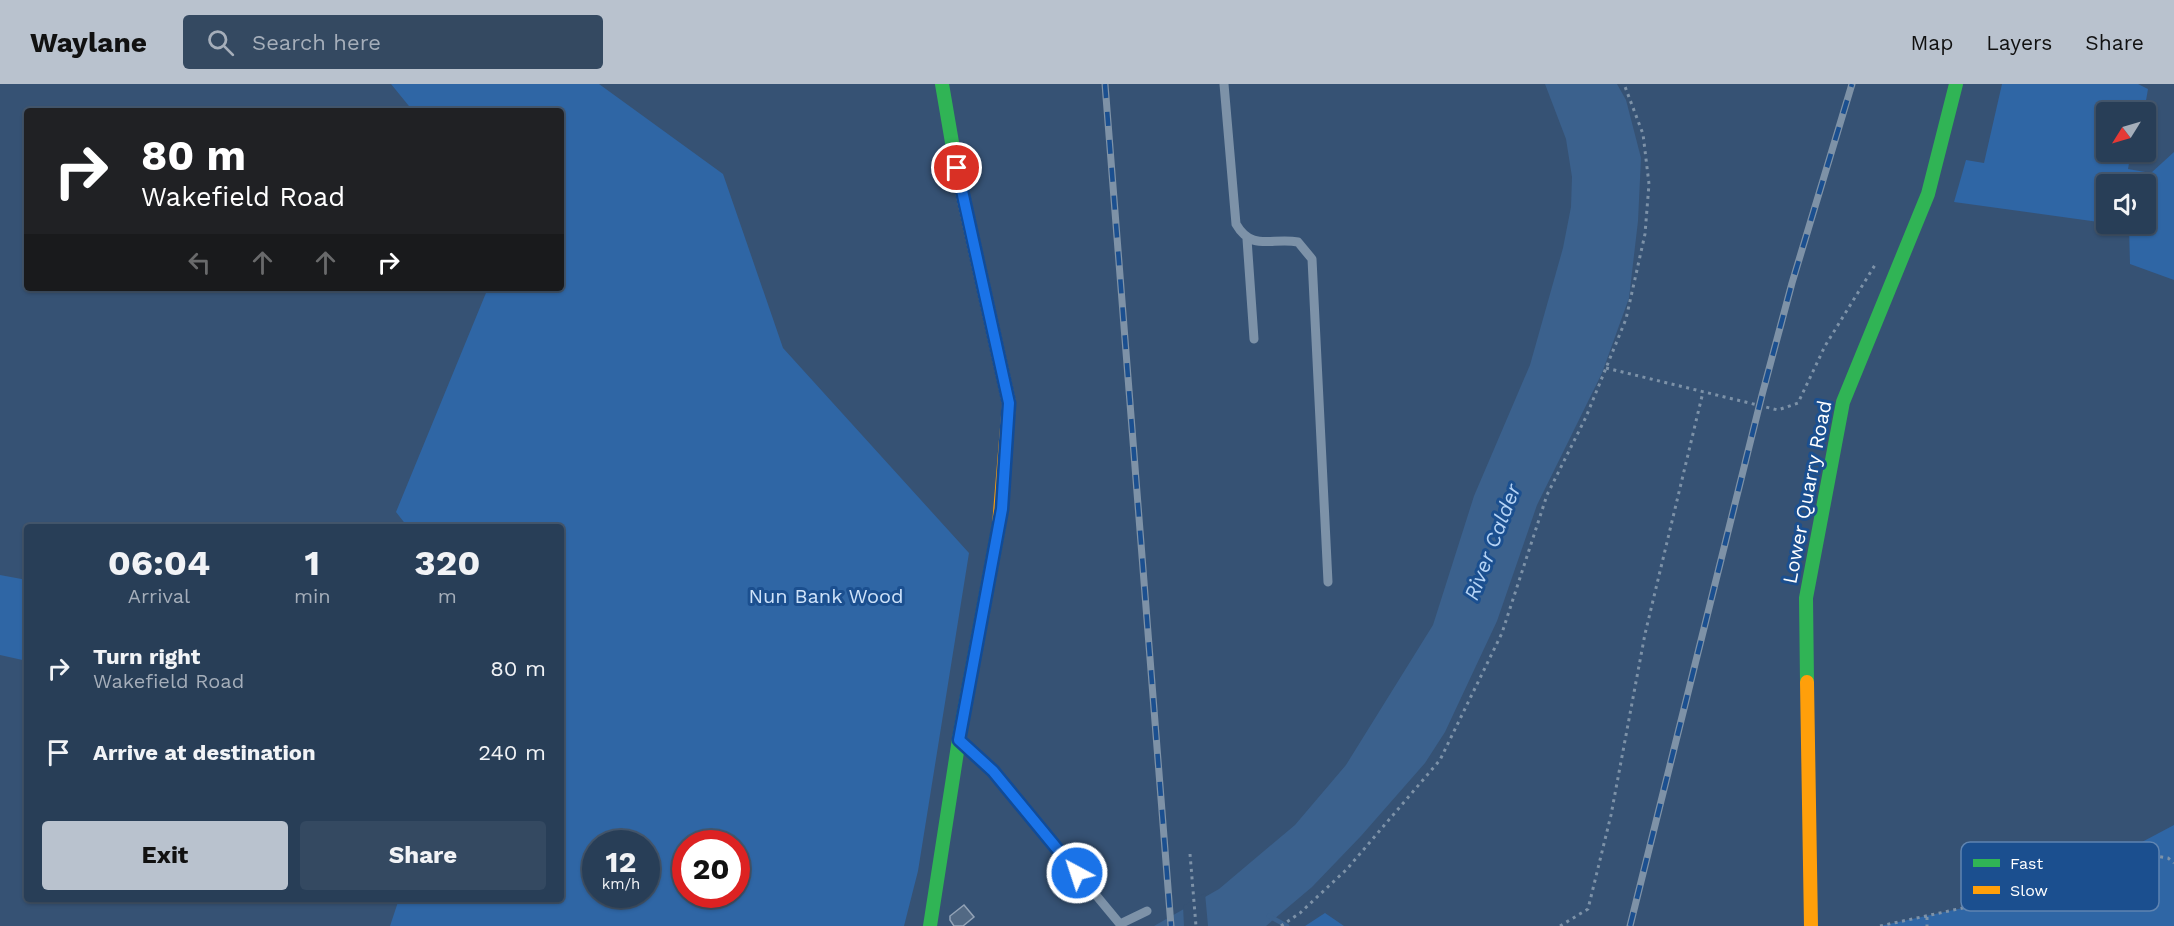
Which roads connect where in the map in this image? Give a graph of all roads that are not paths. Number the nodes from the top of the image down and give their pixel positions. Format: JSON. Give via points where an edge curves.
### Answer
{"nodes":[{"id":1,"x":942,"y":84,"type":"edge"},
{"id":2,"x":1224,"y":84,"type":"edge"},
{"id":3,"x":1956,"y":84,"type":"edge"},
{"id":4,"x":1247,"y":239,"type":"junction"},
{"id":5,"x":1254,"y":339,"type":"dead end"},
{"id":6,"x":1328,"y":582,"type":"dead end"},
{"id":7,"x":959,"y":740,"type":"junction"},
{"id":8,"x":1146,"y":911,"type":"dead end"},
{"id":9,"x":930,"y":926,"type":"edge"},
{"id":10,"x":1811,"y":926,"type":"edge"}],
"edges":[{"from":1,"to":7,"type":"main road","via":[[952,147],[1009,403],[1002,509]]},
{"from":2,"to":4,"type":"lane","via":[[1234,214],[1236,225]]},
{"from":3,"to":10,"type":"main road","name":"Lower Quarry Road","via":[[1928,194],[1843,402],[1806,598]]},
{"from":4,"to":5,"type":"lane"},
{"from":4,"to":6,"type":"lane","via":[[1298,242],[1312,259]]},
{"from":7,"to":8,"type":"lane","via":[[993,771],[1120,924]]},
{"from":7,"to":9,"type":"main road"}]}
